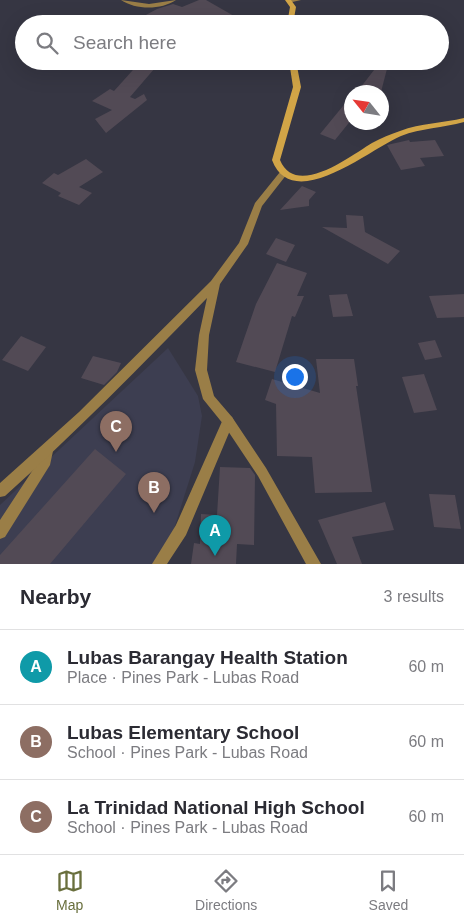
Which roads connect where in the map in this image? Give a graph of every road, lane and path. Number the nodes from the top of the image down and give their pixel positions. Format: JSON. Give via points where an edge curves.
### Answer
{"nodes":[{"id":1,"x":124,"y":0,"type":"edge"},
{"id":2,"x":173,"y":0,"type":"edge"},
{"id":3,"x":292,"y":1,"type":"edge"},
{"id":4,"x":292,"y":15,"type":"edge"},
{"id":5,"x":293,"y":70,"type":"edge"},
{"id":6,"x":464,"y":120,"type":"edge"},
{"id":7,"x":283,"y":174,"type":"junction"},
{"id":8,"x":215,"y":283,"type":"junction"},
{"id":9,"x":228,"y":421,"type":"junction"},
{"id":10,"x":47,"y":451,"type":"junction"},
{"id":11,"x":0,"y":491,"type":"edge"},
{"id":12,"x":0,"y":532,"type":"edge"},
{"id":13,"x":159,"y":564,"type":"edge"},
{"id":14,"x":314,"y":564,"type":"edge"}],
"edges":[{"from":1,"to":2,"type":"street","via":[[154,6]]},
{"from":3,"to":4,"type":"main road"},
{"from":5,"to":7,"type":"main road","via":[[296,87],[276,160]]},
{"from":6,"to":7,"type":"main road","via":[[417,128],[385,140],[331,172],[306,178]]},
{"from":7,"to":8,"type":"street","via":[[258,205],[243,244]]},
{"from":8,"to":9,"type":"street","via":[[204,335],[201,370],[209,399]]},
{"from":8,"to":10,"type":"street"},
{"from":9,"to":13,"type":"street","via":[[181,530]]},
{"from":9,"to":14,"type":"street","via":[[262,472]]},
{"from":10,"to":11,"type":"street"},
{"from":10,"to":12,"type":"street","via":[[46,461]]}]}
